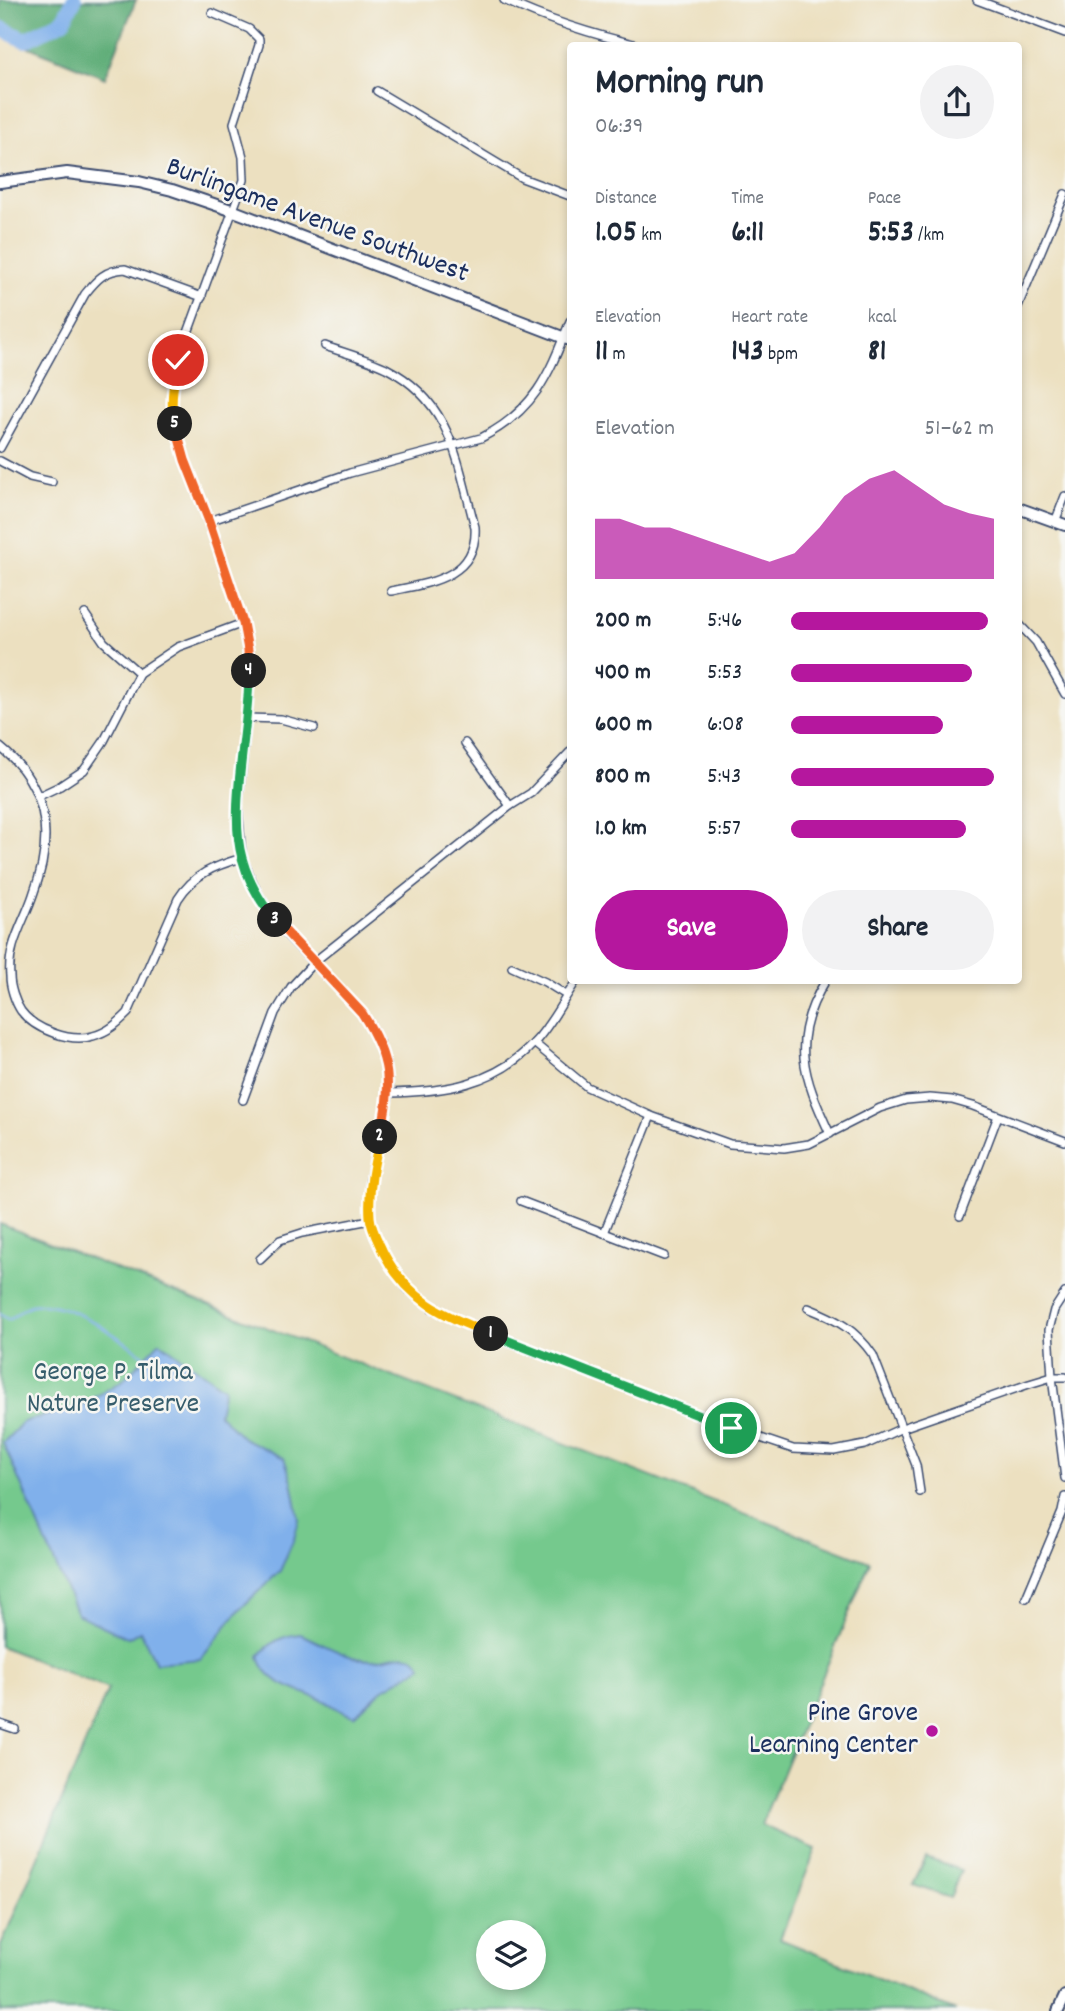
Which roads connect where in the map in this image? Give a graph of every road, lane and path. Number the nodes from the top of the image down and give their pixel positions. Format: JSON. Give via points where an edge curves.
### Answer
{"nodes":[{"id":1,"x":504,"y":0,"type":"edge"},
{"id":2,"x":977,"y":0,"type":"edge"},
{"id":3,"x":212,"y":13,"type":"dead end"},
{"id":4,"x":1065,"y":33,"type":"edge"},
{"id":5,"x":628,"y":42,"type":"edge"},
{"id":6,"x":377,"y":91,"type":"dead end"},
{"id":7,"x":0,"y":182,"type":"edge"},
{"id":8,"x":1065,"y":194,"type":"edge"},
{"id":9,"x":567,"y":195,"type":"edge"},
{"id":10,"x":234,"y":211,"type":"junction"},
{"id":11,"x":1022,"y":294,"type":"edge"},
{"id":12,"x":202,"y":297,"type":"junction"},
{"id":13,"x":567,"y":339,"type":"edge"},
{"id":14,"x":325,"y":346,"type":"dead end"},
{"id":15,"x":453,"y":444,"type":"junction"},
{"id":16,"x":0,"y":448,"type":"edge"},
{"id":17,"x":0,"y":461,"type":"edge"},
{"id":18,"x":52,"y":482,"type":"dead end"},
{"id":19,"x":1065,"y":496,"type":"edge"},
{"id":20,"x":1022,"y":510,"type":"edge"},
{"id":21,"x":209,"y":521,"type":"junction"},
{"id":22,"x":1060,"y":524,"type":"edge"},
{"id":23,"x":391,"y":591,"type":"dead end"},
{"id":24,"x":85,"y":614,"type":"dead end"},
{"id":25,"x":243,"y":623,"type":"junction"},
{"id":26,"x":1022,"y":627,"type":"edge"},
{"id":27,"x":139,"y":673,"type":"junction"},
{"id":28,"x":1061,"y":676,"type":"edge"},
{"id":29,"x":1065,"y":694,"type":"edge"},
{"id":30,"x":247,"y":718,"type":"junction"},
{"id":31,"x":314,"y":728,"type":"dead end"},
{"id":32,"x":465,"y":743,"type":"dead end"},
{"id":33,"x":0,"y":747,"type":"edge"},
{"id":34,"x":567,"y":755,"type":"edge"},
{"id":35,"x":39,"y":796,"type":"junction"},
{"id":36,"x":510,"y":806,"type":"junction"},
{"id":37,"x":242,"y":858,"type":"junction"},
{"id":38,"x":314,"y":961,"type":"junction"},
{"id":39,"x":512,"y":967,"type":"dead end"},
{"id":40,"x":574,"y":984,"type":"edge"},
{"id":41,"x":824,"y":984,"type":"edge"},
{"id":42,"x":566,"y":996,"type":"junction"},
{"id":43,"x":534,"y":1042,"type":"junction"},
{"id":44,"x":389,"y":1093,"type":"junction"},
{"id":45,"x":243,"y":1100,"type":"dead end"},
{"id":46,"x":651,"y":1116,"type":"junction"},
{"id":47,"x":998,"y":1116,"type":"junction"},
{"id":48,"x":830,"y":1134,"type":"junction"},
{"id":49,"x":1065,"y":1142,"type":"edge"},
{"id":50,"x":521,"y":1201,"type":"dead end"},
{"id":51,"x":960,"y":1216,"type":"dead end"},
{"id":52,"x":370,"y":1220,"type":"junction"},
{"id":53,"x":604,"y":1233,"type":"junction"},
{"id":54,"x":664,"y":1256,"type":"dead end"},
{"id":55,"x":260,"y":1259,"type":"dead end"},
{"id":56,"x":1065,"y":1293,"type":"edge"},
{"id":57,"x":808,"y":1308,"type":"dead end"},
{"id":58,"x":1052,"y":1377,"type":"junction"},
{"id":59,"x":1065,"y":1377,"type":"edge"},
{"id":60,"x":902,"y":1428,"type":"junction"},
{"id":61,"x":1065,"y":1478,"type":"edge"},
{"id":62,"x":920,"y":1492,"type":"dead end"},
{"id":63,"x":1065,"y":1497,"type":"edge"},
{"id":64,"x":1026,"y":1598,"type":"dead end"},
{"id":65,"x":0,"y":1724,"type":"edge"},
{"id":66,"x":15,"y":1729,"type":"dead end"},
{"id":67,"x":1065,"y":1996,"type":"edge"},
{"id":68,"x":1058,"y":2011,"type":"edge"}],
"edges":[{"from":1,"to":5,"type":"street","via":[[581,31]]},
{"from":2,"to":4,"type":"street"},
{"from":3,"to":10,"type":"street","via":[[248,29],[260,45],[234,124],[244,180]]},
{"from":6,"to":9,"type":"street","via":[[522,178]]},
{"from":7,"to":10,"type":"street","name":"Burlingame Avenue Southwest","via":[[66,173],[139,182]]},
{"from":8,"to":11,"type":"street"},
{"from":10,"to":12,"type":"street"},
{"from":10,"to":13,"type":"street","name":"Burlingame Avenue Southwest"},
{"from":12,"to":16,"type":"street","via":[[125,269],[99,276]]},
{"from":12,"to":21,"type":"street","via":[[178,360],[172,414]]},
{"from":13,"to":15,"type":"street","via":[[531,401],[481,438]]},
{"from":14,"to":15,"type":"street","via":[[384,368],[414,385],[439,414]]},
{"from":15,"to":21,"type":"street"},
{"from":15,"to":23,"type":"street","via":[[475,527],[469,559],[446,576]]},
{"from":17,"to":18,"type":"street","via":[[30,477]]},
{"from":19,"to":22,"type":"street"},
{"from":20,"to":22,"type":"street"},
{"from":21,"to":25,"type":"street"},
{"from":24,"to":27,"type":"street","via":[[104,642]]},
{"from":25,"to":27,"type":"street","via":[[178,647]]},
{"from":25,"to":30,"type":"street","via":[[248,650]]},
{"from":26,"to":28,"type":"street"},
{"from":27,"to":35,"type":"street","via":[[84,770]]},
{"from":28,"to":29,"type":"street"},
{"from":30,"to":31,"type":"street","via":[[281,719]]},
{"from":30,"to":37,"type":"street","via":[[238,806]]},
{"from":32,"to":36,"type":"street"},
{"from":33,"to":35,"type":"street"},
{"from":34,"to":36,"type":"street","via":[[531,793]]},
{"from":35,"to":37,"type":"street","via":[[44,813],[44,859],[14,941],[9,975],[22,1012],[61,1036],[92,1037],[116,1025],[128,1013],[186,887],[200,873]]},
{"from":36,"to":38,"type":"street"},
{"from":37,"to":38,"type":"street","via":[[268,911]]},
{"from":38,"to":44,"type":"street","via":[[371,1026],[383,1057]]},
{"from":38,"to":45,"type":"street","via":[[275,1013]]},
{"from":39,"to":42,"type":"street"},
{"from":40,"to":42,"type":"street"},
{"from":41,"to":48,"type":"street","via":[[810,1014],[803,1060],[812,1095]]},
{"from":42,"to":43,"type":"street"},
{"from":43,"to":44,"type":"street","via":[[507,1066],[474,1083],[448,1090]]},
{"from":43,"to":46,"type":"street","via":[[587,1087]]},
{"from":44,"to":52,"type":"street","via":[[370,1181]]},
{"from":46,"to":48,"type":"street","via":[[741,1146],[784,1148]]},
{"from":46,"to":53,"type":"street"},
{"from":47,"to":48,"type":"street","via":[[952,1100],[906,1100]]},
{"from":47,"to":49,"type":"street"},
{"from":47,"to":51,"type":"street"},
{"from":50,"to":53,"type":"street"},
{"from":52,"to":55,"type":"street","via":[[280,1240]]},
{"from":52,"to":60,"type":"street","via":[[407,1288],[432,1308],[493,1335],[793,1448],[834,1451],[865,1445]]},
{"from":53,"to":54,"type":"street"},
{"from":56,"to":58,"type":"street","via":[[1049,1330]]},
{"from":57,"to":60,"type":"street","via":[[845,1325],[863,1341]]},
{"from":58,"to":59,"type":"street"},
{"from":58,"to":60,"type":"street"},
{"from":58,"to":61,"type":"street"},
{"from":60,"to":62,"type":"street"},
{"from":63,"to":64,"type":"street"},
{"from":65,"to":66,"type":"street"},
{"from":67,"to":68,"type":"street"}]}
